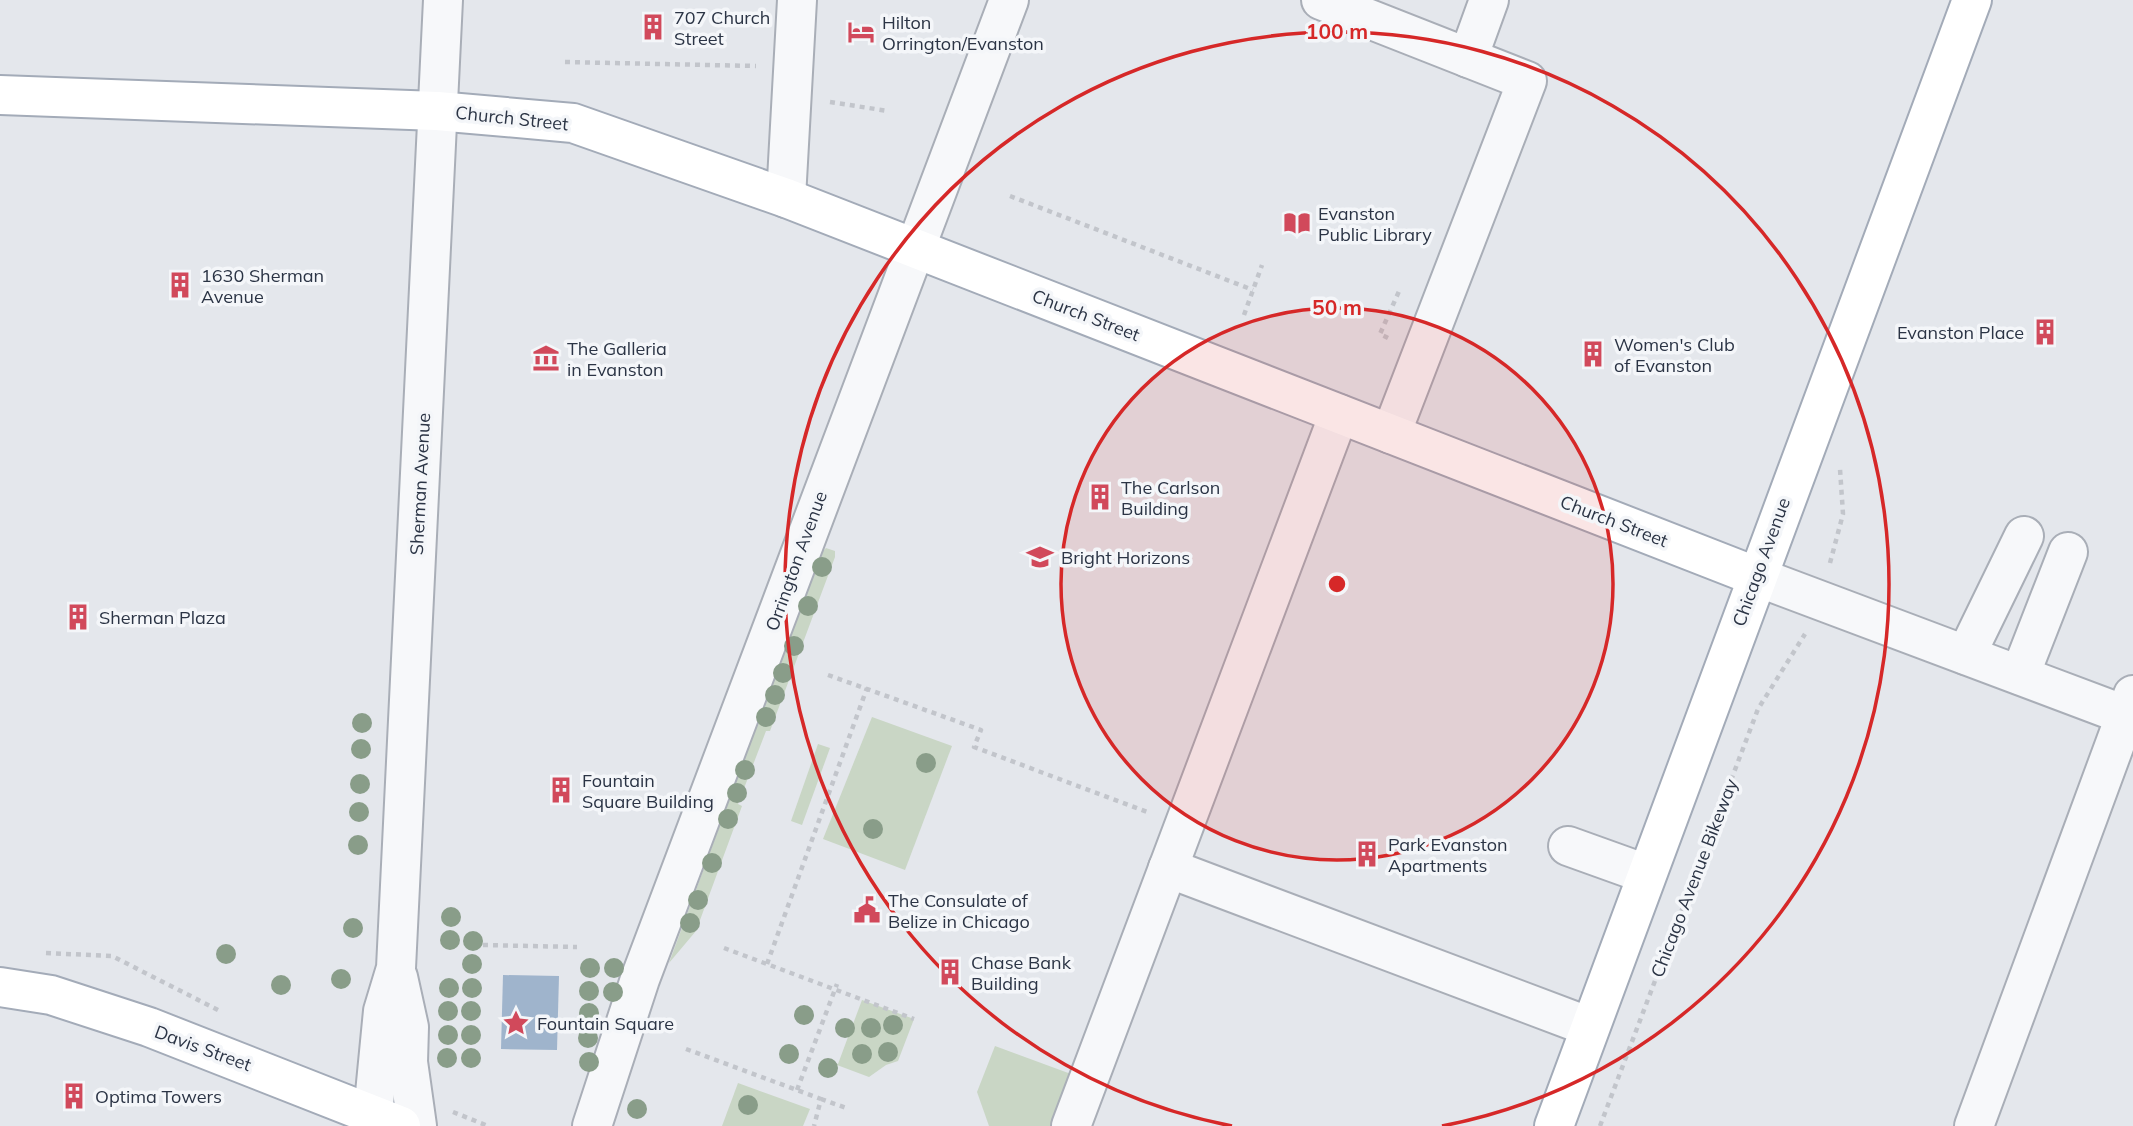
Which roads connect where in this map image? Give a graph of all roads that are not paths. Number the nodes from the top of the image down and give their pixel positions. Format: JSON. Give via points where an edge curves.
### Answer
{"nodes":[{"id":1,"x":443,"y":0,"type":"edge"},
{"id":2,"x":797,"y":0,"type":"edge"},
{"id":3,"x":1009,"y":0,"type":"edge"},
{"id":4,"x":1321,"y":0,"type":"edge"},
{"id":5,"x":1489,"y":0,"type":"edge"},
{"id":6,"x":1972,"y":0,"type":"edge"},
{"id":7,"x":1468,"y":58,"type":"junction"},
{"id":8,"x":0,"y":95,"type":"edge"},
{"id":9,"x":438,"y":111,"type":"junction"},
{"id":10,"x":786,"y":198,"type":"junction"},
{"id":11,"x":914,"y":247,"type":"junction"},
{"id":12,"x":1339,"y":414,"type":"junction"},
{"id":13,"x":1391,"y":434,"type":"junction"},
{"id":14,"x":2024,"y":536,"type":"dead end"},
{"id":15,"x":2068,"y":552,"type":"dead end"},
{"id":16,"x":1755,"y":576,"type":"junction"},
{"id":17,"x":1966,"y":655,"type":"junction"},
{"id":18,"x":2020,"y":675,"type":"junction"},
{"id":19,"x":2130,"y":709,"type":"edge"},
{"id":20,"x":1568,"y":846,"type":"dead end"},
{"id":21,"x":1168,"y":868,"type":"junction"},
{"id":22,"x":1646,"y":874,"type":"junction"},
{"id":23,"x":396,"y":968,"type":"junction"},
{"id":24,"x":0,"y":987,"type":"edge"},
{"id":25,"x":1590,"y":1027,"type":"junction"},
{"id":26,"x":387,"y":1120,"type":"edge"},
{"id":27,"x":417,"y":1126,"type":"edge"},
{"id":28,"x":592,"y":1126,"type":"edge"},
{"id":29,"x":1070,"y":1126,"type":"edge"},
{"id":30,"x":1553,"y":1126,"type":"edge"},
{"id":31,"x":1974,"y":1126,"type":"edge"}],
"edges":[{"from":1,"to":9,"type":"street","name":"Sherman Avenue"},
{"from":2,"to":10,"type":"street"},
{"from":3,"to":11,"type":"street","name":"Orrington Avenue"},
{"from":4,"to":7,"type":"street"},
{"from":5,"to":7,"type":"street"},
{"from":6,"to":16,"type":"main road","name":"Chicago Avenue"},
{"from":7,"to":13,"type":"street","via":[[1527,81]]},
{"from":8,"to":9,"type":"main road","name":"Church Street"},
{"from":9,"to":10,"type":"main road","name":"Church Street","via":[[573,123]]},
{"from":9,"to":23,"type":"street","name":"Sherman Avenue"},
{"from":10,"to":11,"type":"main road","name":"Church Street"},
{"from":11,"to":12,"type":"main road","name":"Church Street"},
{"from":11,"to":28,"type":"street","name":"Orrington Avenue","via":[[640,979]]},
{"from":12,"to":13,"type":"main road","name":"Church Street"},
{"from":12,"to":21,"type":"street"},
{"from":13,"to":16,"type":"main road","name":"Church Street"},
{"from":14,"to":17,"type":"street"},
{"from":15,"to":18,"type":"street"},
{"from":16,"to":17,"type":"street","name":"Church Street"},
{"from":16,"to":22,"type":"main road","name":"Chicago Avenue"},
{"from":17,"to":18,"type":"street","name":"Church Street"},
{"from":18,"to":19,"type":"street","name":"Church Street"},
{"from":19,"to":31,"type":"street"},
{"from":20,"to":22,"type":"street"},
{"from":21,"to":25,"type":"street"},
{"from":21,"to":29,"type":"street"},
{"from":22,"to":25,"type":"main road","name":"Chicago Avenue"},
{"from":23,"to":26,"type":"street","name":"Sherman Avenue","via":[[383,1011]]},
{"from":23,"to":27,"type":"street","name":"Sherman Avenue","via":[[409,1027],[408,1062]]},
{"from":24,"to":26,"type":"main road","name":"Davis Street","via":[[51,995],[149,1027]]},
{"from":25,"to":30,"type":"main road","name":"Chicago Avenue"}]}
